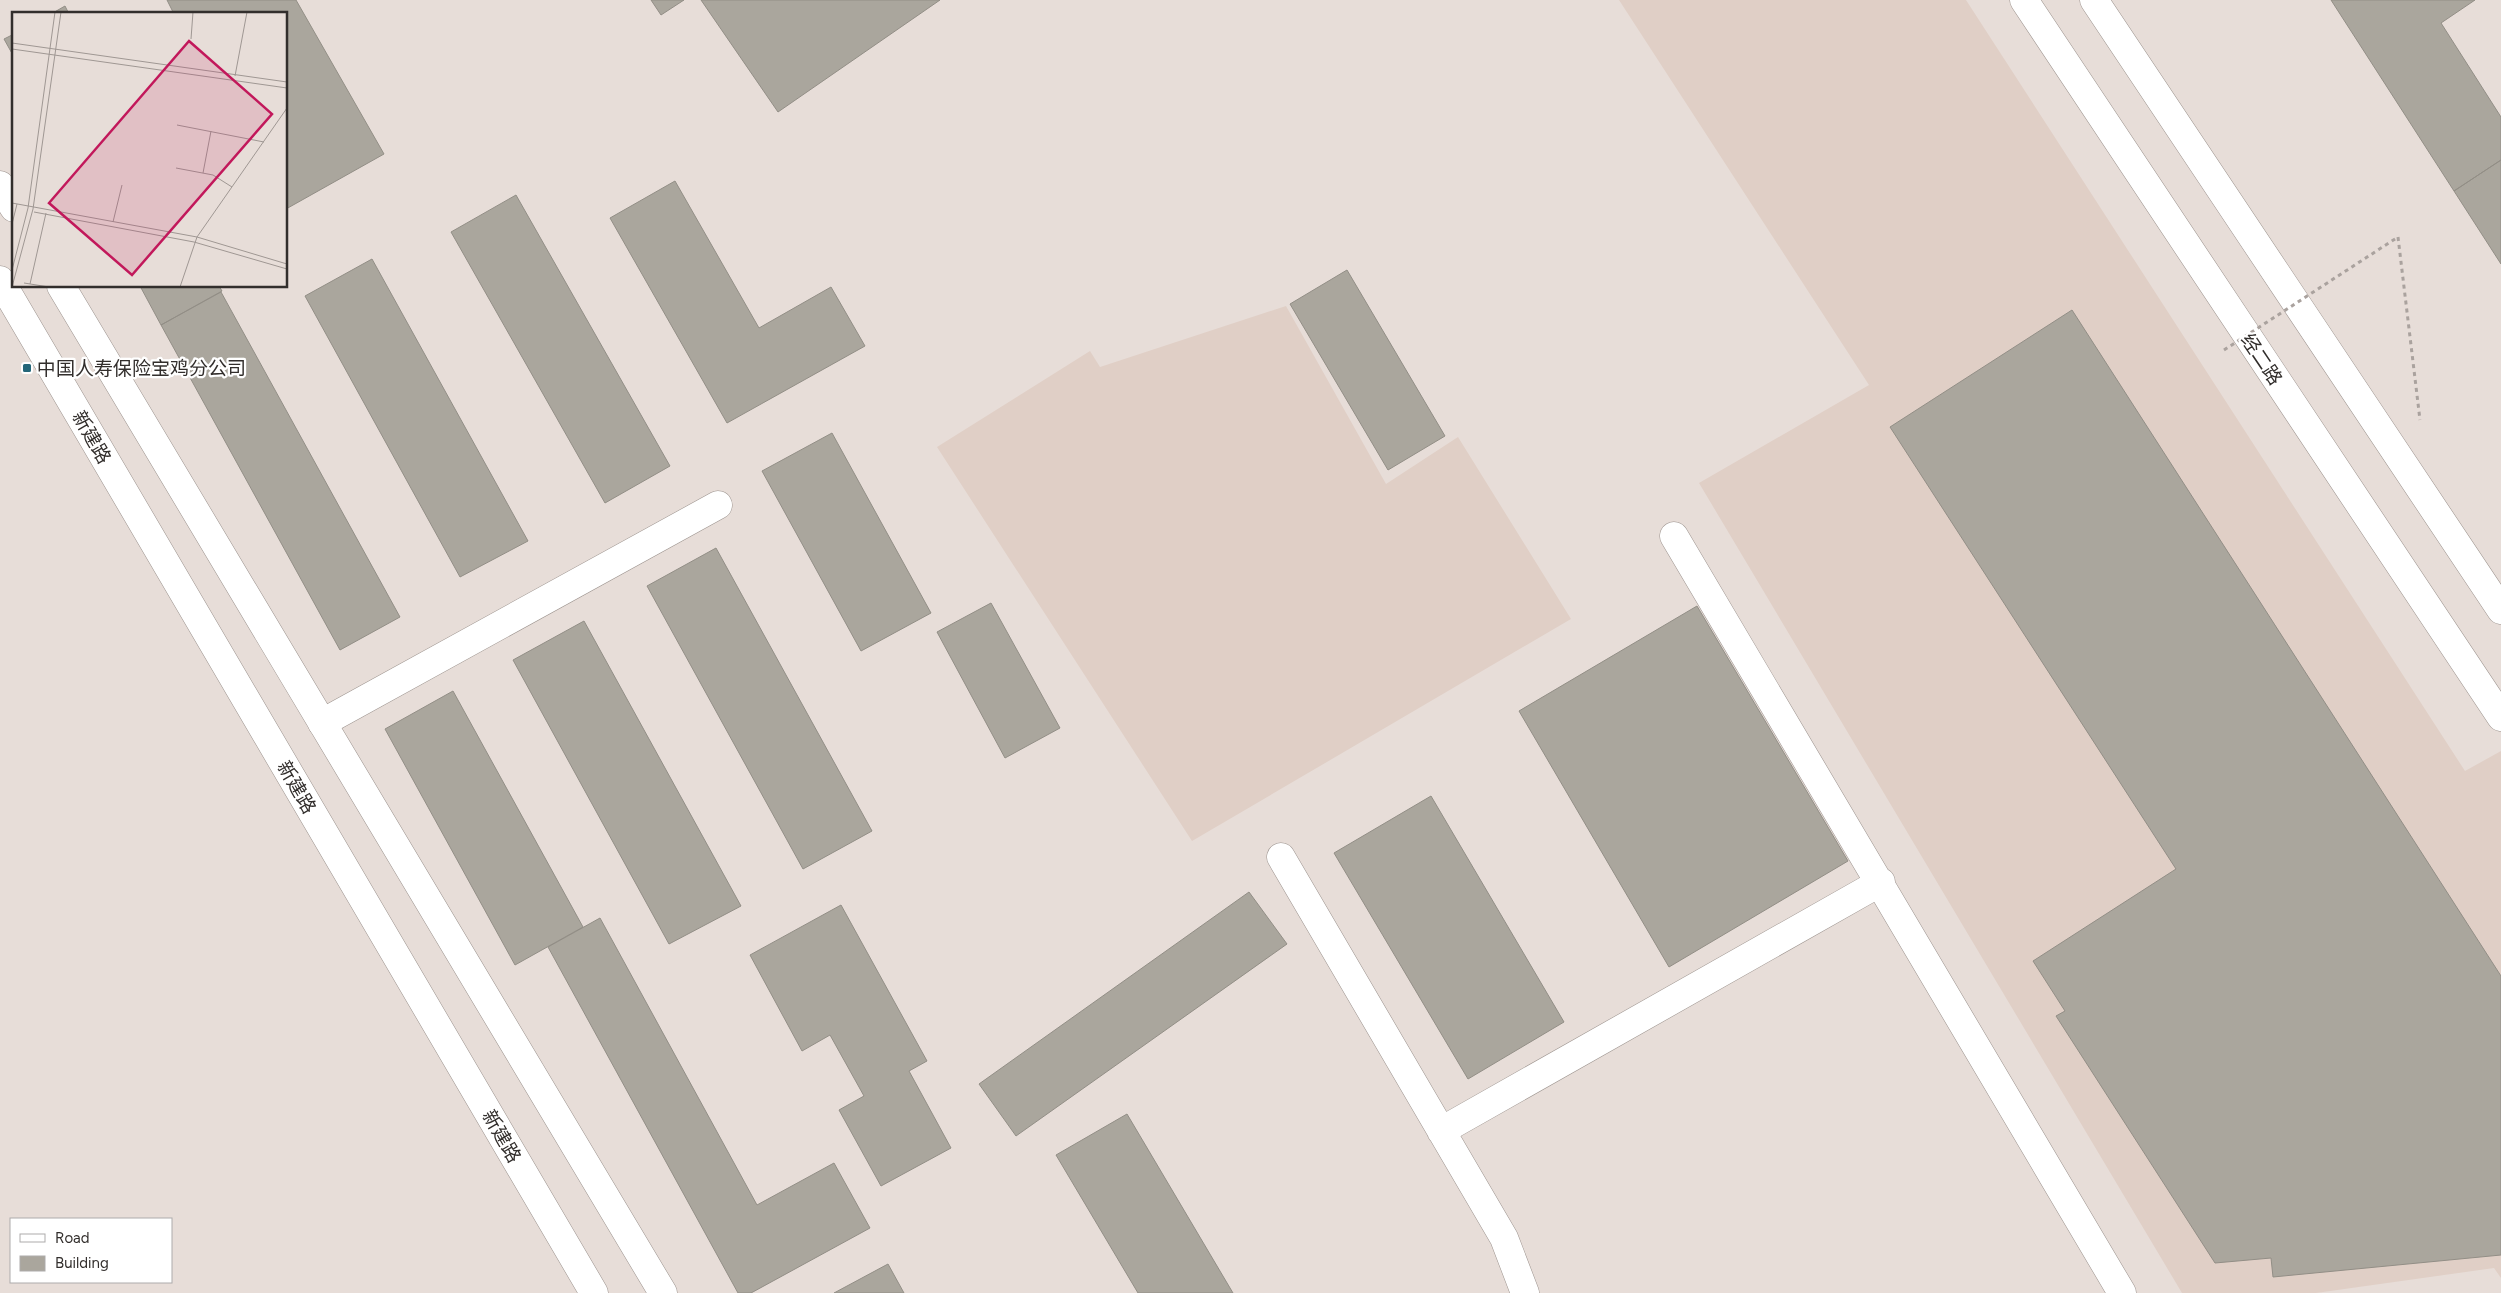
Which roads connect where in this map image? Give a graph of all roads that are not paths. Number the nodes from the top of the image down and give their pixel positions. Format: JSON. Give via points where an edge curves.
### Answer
{"nodes":[{"id":1,"x":2024,"y":0,"type":"edge"},
{"id":2,"x":2094,"y":0,"type":"edge"},
{"id":3,"x":0,"y":185,"type":"edge"},
{"id":4,"x":12,"y":205,"type":"edge"},
{"id":5,"x":0,"y":280,"type":"edge"},
{"id":6,"x":62,"y":288,"type":"edge"},
{"id":7,"x":718,"y":505,"type":"dead end"},
{"id":8,"x":1674,"y":536,"type":"dead end"},
{"id":9,"x":2501,"y":610,"type":"edge"},
{"id":10,"x":2501,"y":717,"type":"edge"},
{"id":11,"x":322,"y":723,"type":"junction"},
{"id":12,"x":1281,"y":856,"type":"dead end"},
{"id":13,"x":1881,"y":882,"type":"junction"},
{"id":14,"x":1441,"y":1131,"type":"junction"},
{"id":15,"x":594,"y":1293,"type":"edge"},
{"id":16,"x":663,"y":1293,"type":"edge"},
{"id":17,"x":1525,"y":1293,"type":"edge"},
{"id":18,"x":2122,"y":1293,"type":"edge"}],
"edges":[{"from":1,"to":10,"type":"main road","name":"经二路"},
{"from":2,"to":9,"type":"main road"},
{"from":3,"to":4,"type":"main road"},
{"from":5,"to":15,"type":"main road","name":"新建路"},
{"from":6,"to":11,"type":"main road"},
{"from":7,"to":11,"type":"main road"},
{"from":8,"to":13,"type":"main road"},
{"from":11,"to":16,"type":"main road"},
{"from":12,"to":14,"type":"main road"},
{"from":13,"to":14,"type":"main road"},
{"from":13,"to":18,"type":"main road"},
{"from":14,"to":17,"type":"main road","via":[[1504,1238]]}]}
